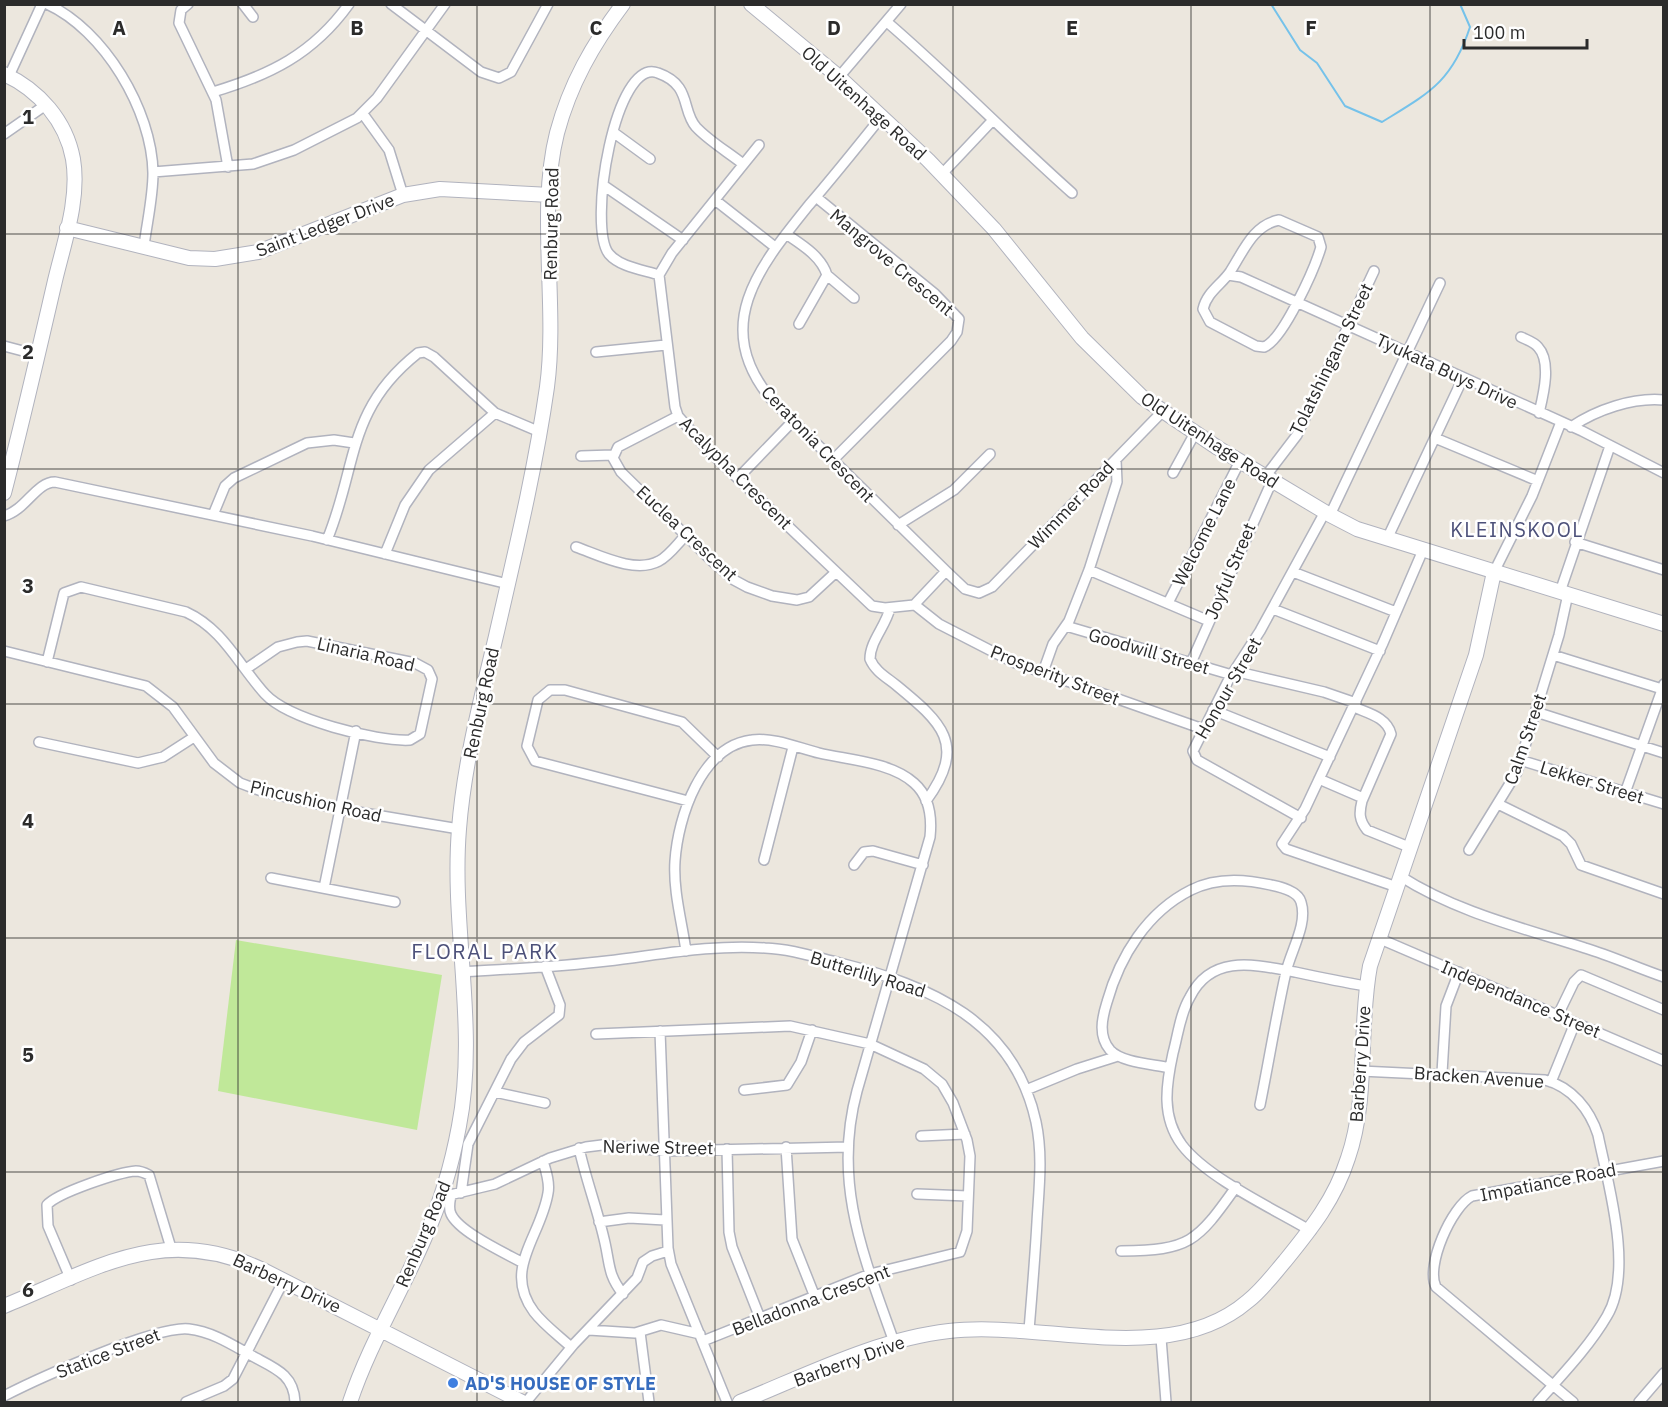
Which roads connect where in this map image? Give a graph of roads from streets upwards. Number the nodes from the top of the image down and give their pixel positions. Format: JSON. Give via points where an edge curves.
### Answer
{"nodes":[{"id":1,"x":44,"y":4,"type":"edge"},
{"id":2,"x":188,"y":4,"type":"edge"},
{"id":3,"x":243,"y":4,"type":"edge"},
{"id":4,"x":349,"y":4,"type":"edge"},
{"id":5,"x":391,"y":4,"type":"edge"},
{"id":6,"x":445,"y":4,"type":"edge"},
{"id":7,"x":548,"y":4,"type":"edge"},
{"id":8,"x":623,"y":4,"type":"edge"},
{"id":9,"x":751,"y":4,"type":"edge"},
{"id":10,"x":901,"y":4,"type":"edge"},
{"id":11,"x":253,"y":17,"type":"dead end"},
{"id":12,"x":887,"y":22,"type":"junction"},
{"id":13,"x":426,"y":30,"type":"junction"},
{"id":14,"x":7,"y":75,"type":"edge"},
{"id":15,"x":839,"y":77,"type":"junction"},
{"id":16,"x":213,"y":92,"type":"junction"},
{"id":17,"x":47,"y":104,"type":"junction"},
{"id":18,"x":363,"y":114,"type":"junction"},
{"id":19,"x":882,"y":116,"type":"junction"},
{"id":20,"x":992,"y":122,"type":"junction"},
{"id":21,"x":613,"y":132,"type":"junction"},
{"id":22,"x":4,"y":134,"type":"edge"},
{"id":23,"x":759,"y":145,"type":"dead end"},
{"id":24,"x":650,"y":159,"type":"dead end"},
{"id":25,"x":743,"y":164,"type":"junction"},
{"id":26,"x":228,"y":167,"type":"junction"},
{"id":27,"x":153,"y":172,"type":"junction"},
{"id":28,"x":942,"y":174,"type":"junction"},
{"id":29,"x":603,"y":185,"type":"junction"},
{"id":30,"x":1072,"y":193,"type":"dead end"},
{"id":31,"x":403,"y":195,"type":"junction"},
{"id":32,"x":550,"y":195,"type":"junction"},
{"id":33,"x":816,"y":197,"type":"junction"},
{"id":34,"x":715,"y":200,"type":"junction"},
{"id":35,"x":67,"y":228,"type":"junction"},
{"id":36,"x":786,"y":234,"type":"junction"},
{"id":37,"x":683,"y":240,"type":"junction"},
{"id":38,"x":144,"y":246,"type":"junction"},
{"id":39,"x":775,"y":247,"type":"junction"},
{"id":40,"x":1374,"y":271,"type":"dead end"},
{"id":41,"x":659,"y":275,"type":"junction"},
{"id":42,"x":828,"y":275,"type":"junction"},
{"id":43,"x":1228,"y":275,"type":"junction"},
{"id":44,"x":1440,"y":283,"type":"dead end"},
{"id":45,"x":854,"y":298,"type":"dead end"},
{"id":46,"x":1296,"y":302,"type":"junction"},
{"id":47,"x":799,"y":324,"type":"dead end"},
{"id":48,"x":1348,"y":326,"type":"junction"},
{"id":49,"x":1521,"y":337,"type":"dead end"},
{"id":50,"x":666,"y":345,"type":"junction"},
{"id":51,"x":4,"y":346,"type":"edge"},
{"id":52,"x":596,"y":352,"type":"dead end"},
{"id":53,"x":1408,"y":353,"type":"junction"},
{"id":54,"x":38,"y":355,"type":"junction"},
{"id":55,"x":1463,"y":378,"type":"junction"},
{"id":56,"x":1664,"y":400,"type":"edge"},
{"id":57,"x":1161,"y":412,"type":"junction"},
{"id":58,"x":495,"y":413,"type":"junction"},
{"id":59,"x":1539,"y":413,"type":"junction"},
{"id":60,"x":678,"y":416,"type":"junction"},
{"id":61,"x":793,"y":421,"type":"junction"},
{"id":62,"x":1566,"y":424,"type":"junction"},
{"id":63,"x":540,"y":432,"type":"junction"},
{"id":64,"x":1195,"y":433,"type":"junction"},
{"id":65,"x":1435,"y":438,"type":"junction"},
{"id":66,"x":354,"y":443,"type":"junction"},
{"id":67,"x":1610,"y":446,"type":"junction"},
{"id":68,"x":990,"y":454,"type":"dead end"},
{"id":69,"x":613,"y":455,"type":"junction"},
{"id":70,"x":580,"y":456,"type":"dead end"},
{"id":71,"x":833,"y":460,"type":"junction"},
{"id":72,"x":1116,"y":460,"type":"junction"},
{"id":73,"x":1239,"y":461,"type":"junction"},
{"id":74,"x":7,"y":472,"type":"edge"},
{"id":75,"x":1664,"y":473,"type":"edge"},
{"id":76,"x":1173,"y":474,"type":"dead end"},
{"id":77,"x":738,"y":478,"type":"junction"},
{"id":78,"x":1269,"y":479,"type":"junction"},
{"id":79,"x":1538,"y":481,"type":"junction"},
{"id":80,"x":4,"y":493,"type":"edge"},
{"id":81,"x":1328,"y":514,"type":"junction"},
{"id":82,"x":213,"y":515,"type":"junction"},
{"id":83,"x":4,"y":516,"type":"edge"},
{"id":84,"x":898,"y":525,"type":"junction"},
{"id":85,"x":686,"y":535,"type":"junction"},
{"id":86,"x":1387,"y":539,"type":"junction"},
{"id":87,"x":327,"y":540,"type":"junction"},
{"id":88,"x":1575,"y":542,"type":"junction"},
{"id":89,"x":576,"y":547,"type":"dead end"},
{"id":90,"x":1423,"y":550,"type":"junction"},
{"id":91,"x":385,"y":554,"type":"junction"},
{"id":92,"x":1089,"y":570,"type":"junction"},
{"id":93,"x":1664,"y":570,"type":"edge"},
{"id":94,"x":946,"y":572,"type":"junction"},
{"id":95,"x":1293,"y":572,"type":"junction"},
{"id":96,"x":1494,"y":572,"type":"junction"},
{"id":97,"x":836,"y":573,"type":"junction"},
{"id":98,"x":508,"y":584,"type":"junction"},
{"id":99,"x":979,"y":593,"type":"joint"},
{"id":100,"x":1564,"y":593,"type":"junction"},
{"id":101,"x":1168,"y":603,"type":"junction"},
{"id":102,"x":915,"y":605,"type":"junction"},
{"id":103,"x":890,"y":608,"type":"junction"},
{"id":104,"x":1273,"y":609,"type":"junction"},
{"id":105,"x":1396,"y":612,"type":"junction"},
{"id":106,"x":1209,"y":621,"type":"junction"},
{"id":107,"x":1664,"y":624,"type":"edge"},
{"id":108,"x":1066,"y":626,"type":"junction"},
{"id":109,"x":4,"y":651,"type":"edge"},
{"id":110,"x":1380,"y":651,"type":"junction"},
{"id":111,"x":1553,"y":655,"type":"junction"},
{"id":112,"x":47,"y":662,"type":"junction"},
{"id":113,"x":1191,"y":663,"type":"junction"},
{"id":114,"x":246,"y":669,"type":"junction"},
{"id":115,"x":1043,"y":672,"type":"junction"},
{"id":116,"x":1233,"y":673,"type":"junction"},
{"id":117,"x":1663,"y":687,"type":"edge"},
{"id":118,"x":1355,"y":705,"type":"junction"},
{"id":119,"x":1213,"y":710,"type":"junction"},
{"id":120,"x":1536,"y":712,"type":"junction"},
{"id":121,"x":1203,"y":729,"type":"junction"},
{"id":122,"x":356,"y":732,"type":"junction"},
{"id":123,"x":194,"y":737,"type":"junction"},
{"id":124,"x":39,"y":742,"type":"dead end"},
{"id":125,"x":793,"y":747,"type":"junction"},
{"id":126,"x":1642,"y":747,"type":"junction"},
{"id":127,"x":1664,"y":753,"type":"edge"},
{"id":128,"x":718,"y":757,"type":"junction"},
{"id":129,"x":1330,"y":758,"type":"junction"},
{"id":130,"x":1520,"y":760,"type":"junction"},
{"id":131,"x":1319,"y":779,"type":"junction"},
{"id":132,"x":1625,"y":793,"type":"junction"},
{"id":133,"x":1363,"y":798,"type":"junction"},
{"id":134,"x":688,"y":801,"type":"junction"},
{"id":135,"x":926,"y":801,"type":"junction"},
{"id":136,"x":1498,"y":804,"type":"junction"},
{"id":137,"x":1664,"y":804,"type":"edge"},
{"id":138,"x":340,"y":809,"type":"junction"},
{"id":139,"x":1301,"y":818,"type":"junction"},
{"id":140,"x":459,"y":829,"type":"junction"},
{"id":141,"x":1409,"y":847,"type":"junction"},
{"id":142,"x":1469,"y":850,"type":"dead end"},
{"id":143,"x":764,"y":860,"type":"dead end"},
{"id":144,"x":854,"y":865,"type":"dead end"},
{"id":145,"x":923,"y":865,"type":"junction"},
{"id":146,"x":271,"y":878,"type":"dead end"},
{"id":147,"x":1399,"y":882,"type":"junction"},
{"id":148,"x":324,"y":888,"type":"junction"},
{"id":149,"x":1664,"y":894,"type":"edge"},
{"id":150,"x":395,"y":902,"type":"dead end"},
{"id":151,"x":1378,"y":938,"type":"junction"},
{"id":152,"x":687,"y":951,"type":"junction"},
{"id":153,"x":546,"y":966,"type":"junction"},
{"id":154,"x":1286,"y":971,"type":"junction"},
{"id":155,"x":461,"y":972,"type":"junction"},
{"id":156,"x":1458,"y":972,"type":"junction"},
{"id":157,"x":890,"y":977,"type":"junction"},
{"id":158,"x":1664,"y":977,"type":"edge"},
{"id":159,"x":1366,"y":986,"type":"junction"},
{"id":160,"x":1664,"y":1010,"type":"edge"},
{"id":161,"x":1558,"y":1015,"type":"junction"},
{"id":162,"x":1575,"y":1023,"type":"junction"},
{"id":163,"x":812,"y":1030,"type":"junction"},
{"id":164,"x":660,"y":1031,"type":"junction"},
{"id":165,"x":596,"y":1034,"type":"dead end"},
{"id":166,"x":870,"y":1044,"type":"junction"},
{"id":167,"x":1118,"y":1056,"type":"junction"},
{"id":168,"x":1664,"y":1061,"type":"edge"},
{"id":169,"x":1170,"y":1068,"type":"junction"},
{"id":170,"x":1361,"y":1071,"type":"junction"},
{"id":171,"x":1442,"y":1073,"type":"junction"},
{"id":172,"x":1551,"y":1082,"type":"junction"},
{"id":173,"x":744,"y":1090,"type":"dead end"},
{"id":174,"x":1026,"y":1090,"type":"junction"},
{"id":175,"x":495,"y":1092,"type":"junction"},
{"id":176,"x":545,"y":1103,"type":"dead end"},
{"id":177,"x":1260,"y":1105,"type":"dead end"},
{"id":178,"x":964,"y":1134,"type":"junction"},
{"id":179,"x":921,"y":1136,"type":"dead end"},
{"id":180,"x":848,"y":1147,"type":"junction"},
{"id":181,"x":579,"y":1148,"type":"junction"},
{"id":182,"x":786,"y":1148,"type":"junction"},
{"id":183,"x":727,"y":1149,"type":"junction"},
{"id":184,"x":665,"y":1151,"type":"junction"},
{"id":185,"x":543,"y":1161,"type":"junction"},
{"id":186,"x":1664,"y":1161,"type":"edge"},
{"id":187,"x":1606,"y":1171,"type":"junction"},
{"id":188,"x":1236,"y":1187,"type":"junction"},
{"id":189,"x":917,"y":1194,"type":"dead end"},
{"id":190,"x":451,"y":1195,"type":"junction"},
{"id":191,"x":968,"y":1196,"type":"junction"},
{"id":192,"x":665,"y":1220,"type":"junction"},
{"id":193,"x":599,"y":1222,"type":"junction"},
{"id":194,"x":1311,"y":1231,"type":"junction"},
{"id":195,"x":171,"y":1248,"type":"junction"},
{"id":196,"x":668,"y":1251,"type":"junction"},
{"id":197,"x":1121,"y":1251,"type":"dead end"},
{"id":198,"x":523,"y":1263,"type":"junction"},
{"id":199,"x":870,"y":1274,"type":"junction"},
{"id":200,"x":70,"y":1280,"type":"junction"},
{"id":201,"x":284,"y":1280,"type":"junction"},
{"id":202,"x":623,"y":1294,"type":"junction"},
{"id":203,"x":815,"y":1296,"type":"junction"},
{"id":204,"x":4,"y":1306,"type":"edge"},
{"id":205,"x":760,"y":1318,"type":"junction"},
{"id":206,"x":381,"y":1328,"type":"junction"},
{"id":207,"x":589,"y":1330,"type":"junction"},
{"id":208,"x":1029,"y":1330,"type":"junction"},
{"id":209,"x":640,"y":1332,"type":"junction"},
{"id":210,"x":702,"y":1338,"type":"junction"},
{"id":211,"x":1161,"y":1338,"type":"junction"},
{"id":212,"x":894,"y":1342,"type":"junction"},
{"id":213,"x":571,"y":1347,"type":"junction"},
{"id":214,"x":248,"y":1353,"type":"junction"},
{"id":215,"x":1664,"y":1373,"type":"edge"},
{"id":216,"x":1553,"y":1385,"type":"junction"},
{"id":217,"x":4,"y":1396,"type":"edge"},
{"id":218,"x":517,"y":1401,"type":"edge"},
{"id":219,"x":186,"y":1402,"type":"edge"},
{"id":220,"x":295,"y":1402,"type":"edge"},
{"id":221,"x":350,"y":1402,"type":"edge"},
{"id":222,"x":649,"y":1402,"type":"edge"},
{"id":223,"x":727,"y":1402,"type":"edge"},
{"id":224,"x":740,"y":1402,"type":"edge"},
{"id":225,"x":1166,"y":1402,"type":"edge"},
{"id":226,"x":1538,"y":1402,"type":"edge"},
{"id":227,"x":1573,"y":1402,"type":"edge"},
{"id":228,"x":1639,"y":1402,"type":"edge"}],
"edges":[{"from":1,"to":14,"type":"street"},
{"from":1,"to":27,"type":"street","via":[[80,24],[111,60],[140,114]]},
{"from":2,"to":16,"type":"street","via":[[181,10],[179,23]]},
{"from":3,"to":11,"type":"street"},
{"from":4,"to":16,"type":"street","via":[[325,34],[300,55],[251,80]]},
{"from":5,"to":13,"type":"street"},
{"from":6,"to":13,"type":"street"},
{"from":7,"to":13,"type":"street","via":[[516,65],[504,77],[485,74]]},
{"from":8,"to":32,"type":"street","name":"Renburg Road","via":[[587,57],[566,101],[556,137]]},
{"from":9,"to":15,"type":"street","name":"Old Uitenhage Road"},
{"from":10,"to":12,"type":"street"},
{"from":12,"to":15,"type":"street"},
{"from":12,"to":20,"type":"street","via":[[945,72]]},
{"from":13,"to":18,"type":"street"},
{"from":14,"to":17,"type":"street"},
{"from":15,"to":19,"type":"street","name":"Old Uitenhage Road"},
{"from":16,"to":26,"type":"street"},
{"from":17,"to":22,"type":"street"},
{"from":17,"to":35,"type":"street","via":[[72,157],[73,193]]},
{"from":18,"to":26,"type":"street","via":[[283,154]]},
{"from":18,"to":31,"type":"street","via":[[389,150]]},
{"from":19,"to":28,"type":"street","name":"Old Uitenhage Road"},
{"from":19,"to":33,"type":"street","name":"Ceratonia Crescent"},
{"from":20,"to":28,"type":"street"},
{"from":20,"to":30,"type":"street"},
{"from":21,"to":24,"type":"street"},
{"from":21,"to":25,"type":"street","via":[[636,78],[658,72],[684,94],[694,124]]},
{"from":21,"to":29,"type":"street"},
{"from":23,"to":25,"type":"street"},
{"from":25,"to":34,"type":"street"},
{"from":26,"to":27,"type":"street"},
{"from":27,"to":38,"type":"street"},
{"from":28,"to":57,"type":"street","name":"Old Uitenhage Road","via":[[994,229],[1082,338]]},
{"from":29,"to":37,"type":"street"},
{"from":29,"to":41,"type":"street","via":[[603,233],[608,252],[621,262]]},
{"from":31,"to":32,"type":"street","name":"Saint Ledger Drive","via":[[440,189]]},
{"from":31,"to":38,"type":"street","name":"Saint Ledger Drive","via":[[258,252],[214,259],[189,258]]},
{"from":32,"to":63,"type":"street","name":"Renburg Road","via":[[550,357]]},
{"from":33,"to":36,"type":"street","name":"Ceratonia Crescent"},
{"from":33,"to":71,"type":"street","name":"Mangrove Crescent","via":[[935,294],[959,320],[951,342]]},
{"from":34,"to":37,"type":"street"},
{"from":34,"to":39,"type":"street"},
{"from":35,"to":38,"type":"street","name":"Saint Ledger Drive"},
{"from":35,"to":54,"type":"street"},
{"from":36,"to":39,"type":"street","name":"Ceratonia Crescent"},
{"from":36,"to":42,"type":"street","via":[[808,249]]},
{"from":37,"to":41,"type":"street"},
{"from":39,"to":61,"type":"street","name":"Ceratonia Crescent","via":[[750,289],[743,338],[760,385]]},
{"from":40,"to":48,"type":"street","name":"Tolatshingana Street"},
{"from":41,"to":50,"type":"street","name":"Acalypha Crescent"},
{"from":42,"to":45,"type":"street"},
{"from":42,"to":47,"type":"street"},
{"from":43,"to":46,"type":"street","name":"Tyukata Buys Drive"},
{"from":43,"to":46,"type":"street","via":[[1219,282],[1203,309],[1210,322],[1244,342],[1270,345]]},
{"from":43,"to":46,"type":"street","via":[[1263,225],[1279,220],[1289,222],[1318,237],[1322,248]]},
{"from":44,"to":53,"type":"street","name":"Honour Street"},
{"from":46,"to":48,"type":"street","name":"Tyukata Buys Drive"},
{"from":48,"to":53,"type":"street","name":"Tyukata Buys Drive"},
{"from":48,"to":78,"type":"street","name":"Tolatshingana Street","via":[[1297,435]]},
{"from":49,"to":59,"type":"street","via":[[1536,345],[1544,357],[1545,381]]},
{"from":50,"to":52,"type":"street"},
{"from":50,"to":60,"type":"street","name":"Acalypha Crescent"},
{"from":51,"to":54,"type":"street"},
{"from":53,"to":55,"type":"street","name":"Tyukata Buys Drive"},
{"from":53,"to":81,"type":"street","name":"Honour Street"},
{"from":54,"to":74,"type":"street"},
{"from":55,"to":59,"type":"street","name":"Tyukata Buys Drive"},
{"from":55,"to":65,"type":"street"},
{"from":56,"to":62,"type":"street","via":[[1615,407]]},
{"from":57,"to":64,"type":"street","name":"Old Uitenhage Road"},
{"from":57,"to":72,"type":"street","name":"Wimmer Road"},
{"from":58,"to":63,"type":"street"},
{"from":58,"to":66,"type":"street","via":[[434,357],[422,352],[377,396]]},
{"from":58,"to":91,"type":"street","via":[[429,470],[405,506]]},
{"from":59,"to":62,"type":"street","name":"Tyukata Buys Drive"},
{"from":60,"to":69,"type":"street","via":[[624,442]]},
{"from":60,"to":77,"type":"street","name":"Acalypha Crescent"},
{"from":61,"to":71,"type":"street","name":"Ceratonia Crescent"},
{"from":61,"to":77,"type":"street"},
{"from":62,"to":67,"type":"street","name":"Tyukata Buys Drive"},
{"from":62,"to":79,"type":"street"},
{"from":63,"to":98,"type":"street","name":"Renburg Road"},
{"from":64,"to":73,"type":"street","name":"Old Uitenhage Road"},
{"from":64,"to":76,"type":"street"},
{"from":65,"to":79,"type":"street"},
{"from":65,"to":86,"type":"street","via":[[1404,496]]},
{"from":66,"to":82,"type":"street","via":[[307,443],[234,478],[225,486]]},
{"from":66,"to":87,"type":"street"},
{"from":67,"to":75,"type":"street","name":"Tyukata Buys Drive"},
{"from":67,"to":88,"type":"street","name":"Calm Street"},
{"from":68,"to":84,"type":"street","via":[[954,490]]},
{"from":69,"to":70,"type":"street"},
{"from":69,"to":85,"type":"street","name":"Euclea Crescent","via":[[621,472]]},
{"from":71,"to":84,"type":"street","name":"Ceratonia Crescent"},
{"from":72,"to":92,"type":"street","via":[[1117,482]]},
{"from":72,"to":99,"type":"street","name":"Wimmer Road","via":[[992,586]]},
{"from":73,"to":78,"type":"street","name":"Old Uitenhage Road"},
{"from":73,"to":101,"type":"street","name":"Welcome Lane"},
{"from":74,"to":80,"type":"street"},
{"from":77,"to":97,"type":"street","name":"Acalypha Crescent"},
{"from":78,"to":81,"type":"street","name":"Old Uitenhage Road"},
{"from":78,"to":106,"type":"street","name":"Joyful Street"},
{"from":79,"to":96,"type":"street"},
{"from":81,"to":86,"type":"street","name":"Old Uitenhage Road"},
{"from":81,"to":95,"type":"street","name":"Honour Street"},
{"from":82,"to":83,"type":"street","via":[[56,482],[45,483],[20,510]]},
{"from":82,"to":87,"type":"street"},
{"from":84,"to":94,"type":"street","name":"Ceratonia Crescent"},
{"from":85,"to":89,"type":"street","via":[[661,561],[646,566],[616,561]]},
{"from":85,"to":97,"type":"street","name":"Euclea Crescent","via":[[734,580],[772,596],[804,599]]},
{"from":86,"to":90,"type":"street","name":"Old Uitenhage Road"},
{"from":87,"to":91,"type":"street"},
{"from":88,"to":93,"type":"street"},
{"from":88,"to":100,"type":"street","name":"Calm Street"},
{"from":90,"to":96,"type":"street","name":"Old Uitenhage Road"},
{"from":90,"to":105,"type":"street"},
{"from":91,"to":98,"type":"street"},
{"from":92,"to":101,"type":"street"},
{"from":92,"to":108,"type":"street"},
{"from":94,"to":99,"type":"street","name":"Ceratonia Crescent","via":[[965,589]]},
{"from":94,"to":102,"type":"street"},
{"from":95,"to":104,"type":"street","name":"Honour Street"},
{"from":95,"to":105,"type":"street"},
{"from":96,"to":100,"type":"street","name":"Old Uitenhage Road"},
{"from":96,"to":141,"type":"street","name":"Barberry Drive","via":[[1476,655]]},
{"from":97,"to":103,"type":"street","name":"Acalypha Crescent","via":[[868,604]]},
{"from":98,"to":140,"type":"street","name":"Renburg Road","via":[[477,716]]},
{"from":100,"to":107,"type":"street","name":"Old Uitenhage Road"},
{"from":100,"to":111,"type":"street","name":"Calm Street"},
{"from":101,"to":106,"type":"street"},
{"from":102,"to":103,"type":"street","name":"Acalypha Crescent"},
{"from":102,"to":115,"type":"street","name":"Prosperity Street","via":[[939,624],[984,649]]},
{"from":103,"to":135,"type":"street","via":[[872,645],[870,659],[877,670],[933,716],[945,743],[946,760],[936,788]]},
{"from":104,"to":110,"type":"street"},
{"from":104,"to":116,"type":"street","name":"Honour Street"},
{"from":105,"to":110,"type":"street"},
{"from":106,"to":113,"type":"street","name":"Joyful Street"},
{"from":108,"to":113,"type":"street","name":"Goodwill Street"},
{"from":108,"to":115,"type":"street","via":[[1053,644]]},
{"from":109,"to":112,"type":"street","name":"Pincushion Road"},
{"from":110,"to":118,"type":"street"},
{"from":111,"to":117,"type":"street"},
{"from":111,"to":120,"type":"street","name":"Calm Street"},
{"from":112,"to":114,"type":"street","via":[[64,593],[81,587],[186,612],[219,635]]},
{"from":112,"to":123,"type":"street","name":"Pincushion Road","via":[[146,686],[173,707]]},
{"from":113,"to":116,"type":"street","name":"Goodwill Street"},
{"from":114,"to":122,"type":"street","via":[[282,709]]},
{"from":114,"to":122,"type":"street","name":"Linaria Road","via":[[278,647],[307,641],[415,663],[428,670],[432,679],[420,734],[405,741]]},
{"from":115,"to":121,"type":"street","name":"Prosperity Street"},
{"from":116,"to":118,"type":"street","name":"Goodwill Street","via":[[1324,692]]},
{"from":116,"to":119,"type":"street","name":"Honour Street"},
{"from":117,"to":126,"type":"street"},
{"from":118,"to":129,"type":"street"},
{"from":118,"to":133,"type":"street","name":"Goodwill Street","via":[[1383,720],[1390,734]]},
{"from":119,"to":121,"type":"street","name":"Honour Street"},
{"from":119,"to":129,"type":"street"},
{"from":120,"to":126,"type":"street"},
{"from":120,"to":130,"type":"street","name":"Calm Street"},
{"from":121,"to":139,"type":"street","name":"Honour Street","via":[[1193,751],[1197,760]]},
{"from":122,"to":138,"type":"street"},
{"from":123,"to":124,"type":"street","via":[[163,757],[138,763]]},
{"from":123,"to":138,"type":"street","name":"Pincushion Road","via":[[214,763],[240,783]]},
{"from":125,"to":128,"type":"street","via":[[753,739],[733,745]]},
{"from":125,"to":135,"type":"street","via":[[903,775],[918,787]]},
{"from":125,"to":143,"type":"street"},
{"from":126,"to":127,"type":"street"},
{"from":126,"to":132,"type":"street"},
{"from":128,"to":134,"type":"street","via":[[696,783]]},
{"from":128,"to":134,"type":"street","via":[[691,728],[672,718],[565,690],[550,690],[538,699],[527,746],[536,761]]},
{"from":129,"to":131,"type":"street"},
{"from":130,"to":132,"type":"street","name":"Lekker Street"},
{"from":130,"to":136,"type":"street","name":"Calm Street"},
{"from":131,"to":133,"type":"street"},
{"from":131,"to":139,"type":"street"},
{"from":132,"to":137,"type":"street","name":"Lekker Street"},
{"from":133,"to":141,"type":"street","via":[[1360,819],[1367,830]]},
{"from":134,"to":152,"type":"street","via":[[675,861]]},
{"from":135,"to":145,"type":"street","via":[[932,825]]},
{"from":136,"to":142,"type":"street","name":"Calm Street"},
{"from":136,"to":149,"type":"street","via":[[1563,836],[1581,865]]},
{"from":138,"to":140,"type":"street","name":"Pincushion Road"},
{"from":138,"to":148,"type":"street"},
{"from":139,"to":147,"type":"street","via":[[1283,841],[1283,847]]},
{"from":140,"to":155,"type":"street","name":"Renburg Road"},
{"from":141,"to":147,"type":"street","name":"Barberry Drive"},
{"from":144,"to":145,"type":"street","via":[[864,852],[873,851]]},
{"from":145,"to":157,"type":"street"},
{"from":146,"to":148,"type":"street"},
{"from":147,"to":151,"type":"street","name":"Barberry Drive"},
{"from":147,"to":158,"type":"street","via":[[1494,920]]},
{"from":148,"to":150,"type":"street"},
{"from":151,"to":156,"type":"street","name":"Independance Street"},
{"from":151,"to":159,"type":"street","name":"Barberry Drive"},
{"from":152,"to":153,"type":"street","name":"Butterlily Road"},
{"from":152,"to":157,"type":"street","name":"Butterlily Road","via":[[740,947],[787,950]]},
{"from":153,"to":155,"type":"street","name":"Butterlily Road"},
{"from":153,"to":175,"type":"street","via":[[560,1005],[559,1016],[518,1048]]},
{"from":154,"to":159,"type":"street"},
{"from":154,"to":167,"type":"street","via":[[1303,912],[1296,894],[1236,879],[1192,889],[1167,905],[1145,928],[1126,953],[1113,981],[1102,1031],[1106,1043]]},
{"from":154,"to":169,"type":"street","via":[[1254,963],[1238,964],[1217,969],[1200,982],[1184,1011]]},
{"from":154,"to":177,"type":"street"},
{"from":155,"to":190,"type":"street","name":"Renburg Road","via":[[466,1049],[464,1096]]},
{"from":156,"to":161,"type":"street","name":"Independance Street"},
{"from":156,"to":171,"type":"street","via":[[1446,1006]]},
{"from":157,"to":166,"type":"street"},
{"from":157,"to":174,"type":"street","name":"Butterlily Road","via":[[919,987],[971,1017],[1002,1051]]},
{"from":159,"to":170,"type":"street","name":"Barberry Drive"},
{"from":160,"to":161,"type":"street","via":[[1581,975]]},
{"from":161,"to":162,"type":"street","name":"Independance Street"},
{"from":162,"to":168,"type":"street","name":"Independance Street"},
{"from":162,"to":172,"type":"street"},
{"from":163,"to":164,"type":"street","name":"Belladonna Crescent","via":[[769,1026]]},
{"from":163,"to":166,"type":"street","name":"Belladonna Crescent"},
{"from":163,"to":173,"type":"street","via":[[797,1073],[787,1085]]},
{"from":164,"to":165,"type":"street","name":"Belladonna Crescent"},
{"from":164,"to":184,"type":"street"},
{"from":166,"to":178,"type":"street","name":"Belladonna Crescent","via":[[916,1064],[942,1084]]},
{"from":166,"to":180,"type":"street","via":[[850,1117]]},
{"from":167,"to":169,"type":"street"},
{"from":167,"to":174,"type":"street"},
{"from":169,"to":188,"type":"street","via":[[1166,1101],[1177,1138],[1198,1161]]},
{"from":170,"to":171,"type":"street","name":"Bracken Avenue"},
{"from":170,"to":194,"type":"street","name":"Barberry Drive","via":[[1356,1130],[1348,1159]]},
{"from":171,"to":172,"type":"street","name":"Bracken Avenue"},
{"from":172,"to":187,"type":"street","name":"Bracken Avenue","via":[[1570,1092],[1593,1119]]},
{"from":174,"to":208,"type":"street","name":"Butterlily Road","via":[[1036,1122],[1041,1166]]},
{"from":175,"to":176,"type":"street"},
{"from":175,"to":190,"type":"street","via":[[468,1144]]},
{"from":178,"to":179,"type":"street"},
{"from":178,"to":191,"type":"street","name":"Belladonna Crescent","via":[[970,1156]]},
{"from":180,"to":182,"type":"street","name":"Neriwe Street"},
{"from":180,"to":199,"type":"street","via":[[853,1220]]},
{"from":181,"to":184,"type":"street","name":"Neriwe Street","via":[[602,1145]]},
{"from":181,"to":185,"type":"street","name":"Neriwe Street"},
{"from":181,"to":193,"type":"street"},
{"from":182,"to":183,"type":"street","name":"Neriwe Street"},
{"from":182,"to":203,"type":"street","via":[[792,1239]]},
{"from":183,"to":184,"type":"street","name":"Neriwe Street"},
{"from":183,"to":205,"type":"street","via":[[729,1232]]},
{"from":184,"to":192,"type":"street"},
{"from":185,"to":190,"type":"street","name":"Neriwe Street","via":[[495,1184]]},
{"from":185,"to":198,"type":"street","via":[[548,1193]]},
{"from":186,"to":187,"type":"street","name":"Impatiance Road"},
{"from":187,"to":216,"type":"street","name":"Bracken Avenue","via":[[1620,1253],[1616,1293],[1607,1316]]},
{"from":187,"to":216,"type":"street","name":"Impatiance Road","via":[[1472,1196],[1458,1208],[1434,1261],[1436,1287]]},
{"from":188,"to":194,"type":"street"},
{"from":188,"to":197,"type":"street","via":[[1209,1225],[1185,1244],[1161,1251]]},
{"from":189,"to":191,"type":"street"},
{"from":190,"to":198,"type":"street","via":[[449,1210],[454,1219]]},
{"from":190,"to":206,"type":"street","name":"Renburg Road","via":[[425,1237]]},
{"from":191,"to":199,"type":"street","name":"Belladonna Crescent","via":[[967,1231],[960,1252]]},
{"from":192,"to":193,"type":"street","via":[[629,1218]]},
{"from":192,"to":196,"type":"street"},
{"from":193,"to":202,"type":"street","via":[[611,1278]]},
{"from":194,"to":211,"type":"street","name":"Barberry Drive","via":[[1263,1287],[1237,1309],[1202,1328]]},
{"from":195,"to":200,"type":"street","name":"Barberry Drive","via":[[130,1256]]},
{"from":195,"to":200,"type":"street","via":[[150,1175],[139,1171],[119,1174],[47,1205],[48,1226]]},
{"from":195,"to":201,"type":"street","name":"Barberry Drive","via":[[224,1254]]},
{"from":196,"to":202,"type":"street","via":[[645,1260]]},
{"from":196,"to":210,"type":"street"},
{"from":198,"to":213,"type":"street","via":[[521,1282],[535,1314]]},
{"from":199,"to":203,"type":"street","name":"Belladonna Crescent"},
{"from":199,"to":212,"type":"street"},
{"from":200,"to":204,"type":"street","name":"Barberry Drive"},
{"from":201,"to":206,"type":"street","name":"Barberry Drive"},
{"from":201,"to":214,"type":"street"},
{"from":202,"to":207,"type":"street"},
{"from":203,"to":205,"type":"street","name":"Belladonna Crescent"},
{"from":205,"to":210,"type":"street","name":"Belladonna Crescent"},
{"from":206,"to":218,"type":"street","name":"Barberry Drive"},
{"from":206,"to":221,"type":"street","name":"Renburg Road"},
{"from":207,"to":209,"type":"street"},
{"from":207,"to":213,"type":"street"},
{"from":208,"to":211,"type":"street","name":"Barberry Drive"},
{"from":208,"to":212,"type":"street","name":"Barberry Drive","via":[[948,1331]]},
{"from":209,"to":210,"type":"street","via":[[661,1325]]},
{"from":209,"to":222,"type":"street"},
{"from":210,"to":223,"type":"street"},
{"from":211,"to":225,"type":"street"},
{"from":212,"to":224,"type":"street","name":"Barberry Drive"},
{"from":213,"to":218,"type":"street"},
{"from":214,"to":217,"type":"street","name":"Statice Street","via":[[203,1332],[172,1329]]},
{"from":214,"to":219,"type":"street","via":[[224,1386]]},
{"from":214,"to":220,"type":"street","name":"Statice Street","via":[[288,1377]]},
{"from":215,"to":228,"type":"street"},
{"from":216,"to":226,"type":"street","name":"Bracken Avenue"},
{"from":216,"to":227,"type":"street","name":"Impatiance Road"}]}
